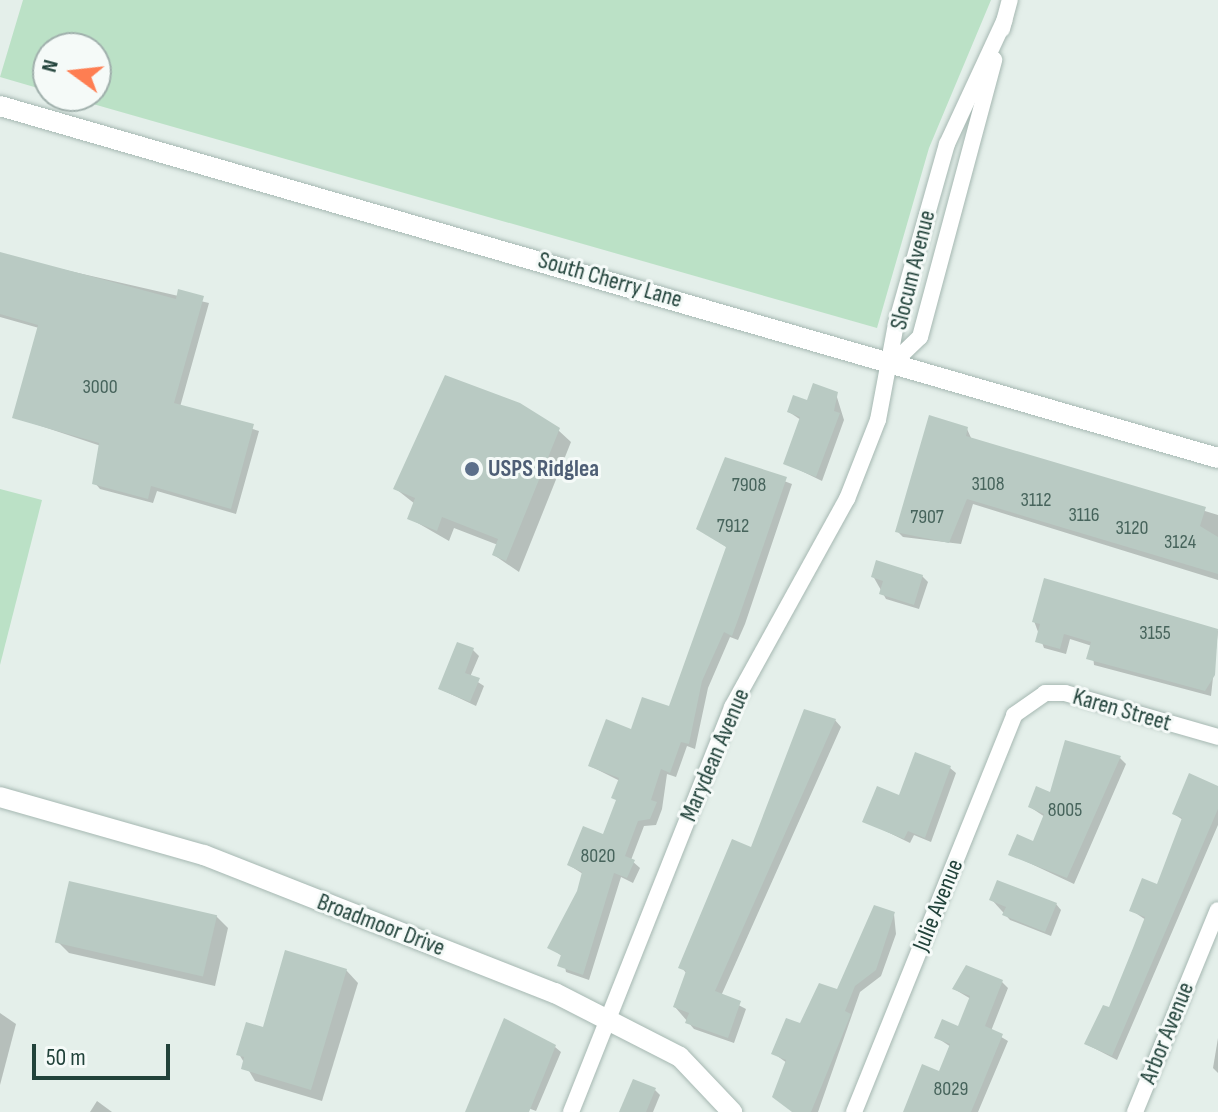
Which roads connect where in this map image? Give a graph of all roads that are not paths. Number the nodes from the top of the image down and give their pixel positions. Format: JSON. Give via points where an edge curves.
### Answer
{"nodes":[{"id":1,"x":1010,"y":0,"type":"edge"},
{"id":2,"x":1004,"y":21,"type":"junction"},
{"id":3,"x":0,"y":106,"type":"edge"},
{"id":4,"x":894,"y":362,"type":"junction"},
{"id":5,"x":1218,"y":458,"type":"edge"},
{"id":6,"x":1026,"y":702,"type":"joint"},
{"id":7,"x":1218,"y":737,"type":"edge"},
{"id":8,"x":0,"y":797,"type":"edge"},
{"id":9,"x":1218,"y":910,"type":"edge"},
{"id":10,"x":609,"y":1019,"type":"junction"},
{"id":11,"x":571,"y":1112,"type":"edge"},
{"id":12,"x":732,"y":1112,"type":"edge"},
{"id":13,"x":854,"y":1112,"type":"edge"},
{"id":14,"x":1135,"y":1112,"type":"edge"}],
"edges":[{"from":1,"to":2,"type":"street","name":"Slocum Avenue"},
{"from":2,"to":4,"type":"street","name":"Slocum Avenue","via":[[947,144],[896,324]]},
{"from":2,"to":4,"type":"street","name":"Slocum Avenue","via":[[920,337]]},
{"from":3,"to":4,"type":"street","name":"South Cherry Lane"},
{"from":4,"to":5,"type":"street","name":"South Cherry Lane"},
{"from":4,"to":10,"type":"street","name":"Marydean Avenue","via":[[847,499],[732,707]]},
{"from":6,"to":7,"type":"street","name":"Karen Street","via":[[1065,693]]},
{"from":6,"to":13,"type":"street","name":"Julie Avenue","via":[[1014,715]]},
{"from":8,"to":10,"type":"street","name":"Broadmoor Drive","via":[[204,855]]},
{"from":9,"to":14,"type":"street","name":"Arbor Avenue"},
{"from":10,"to":11,"type":"street","name":"Marydean Avenue"},
{"from":10,"to":12,"type":"street","name":"Broadmoor Drive","via":[[680,1057]]}]}
